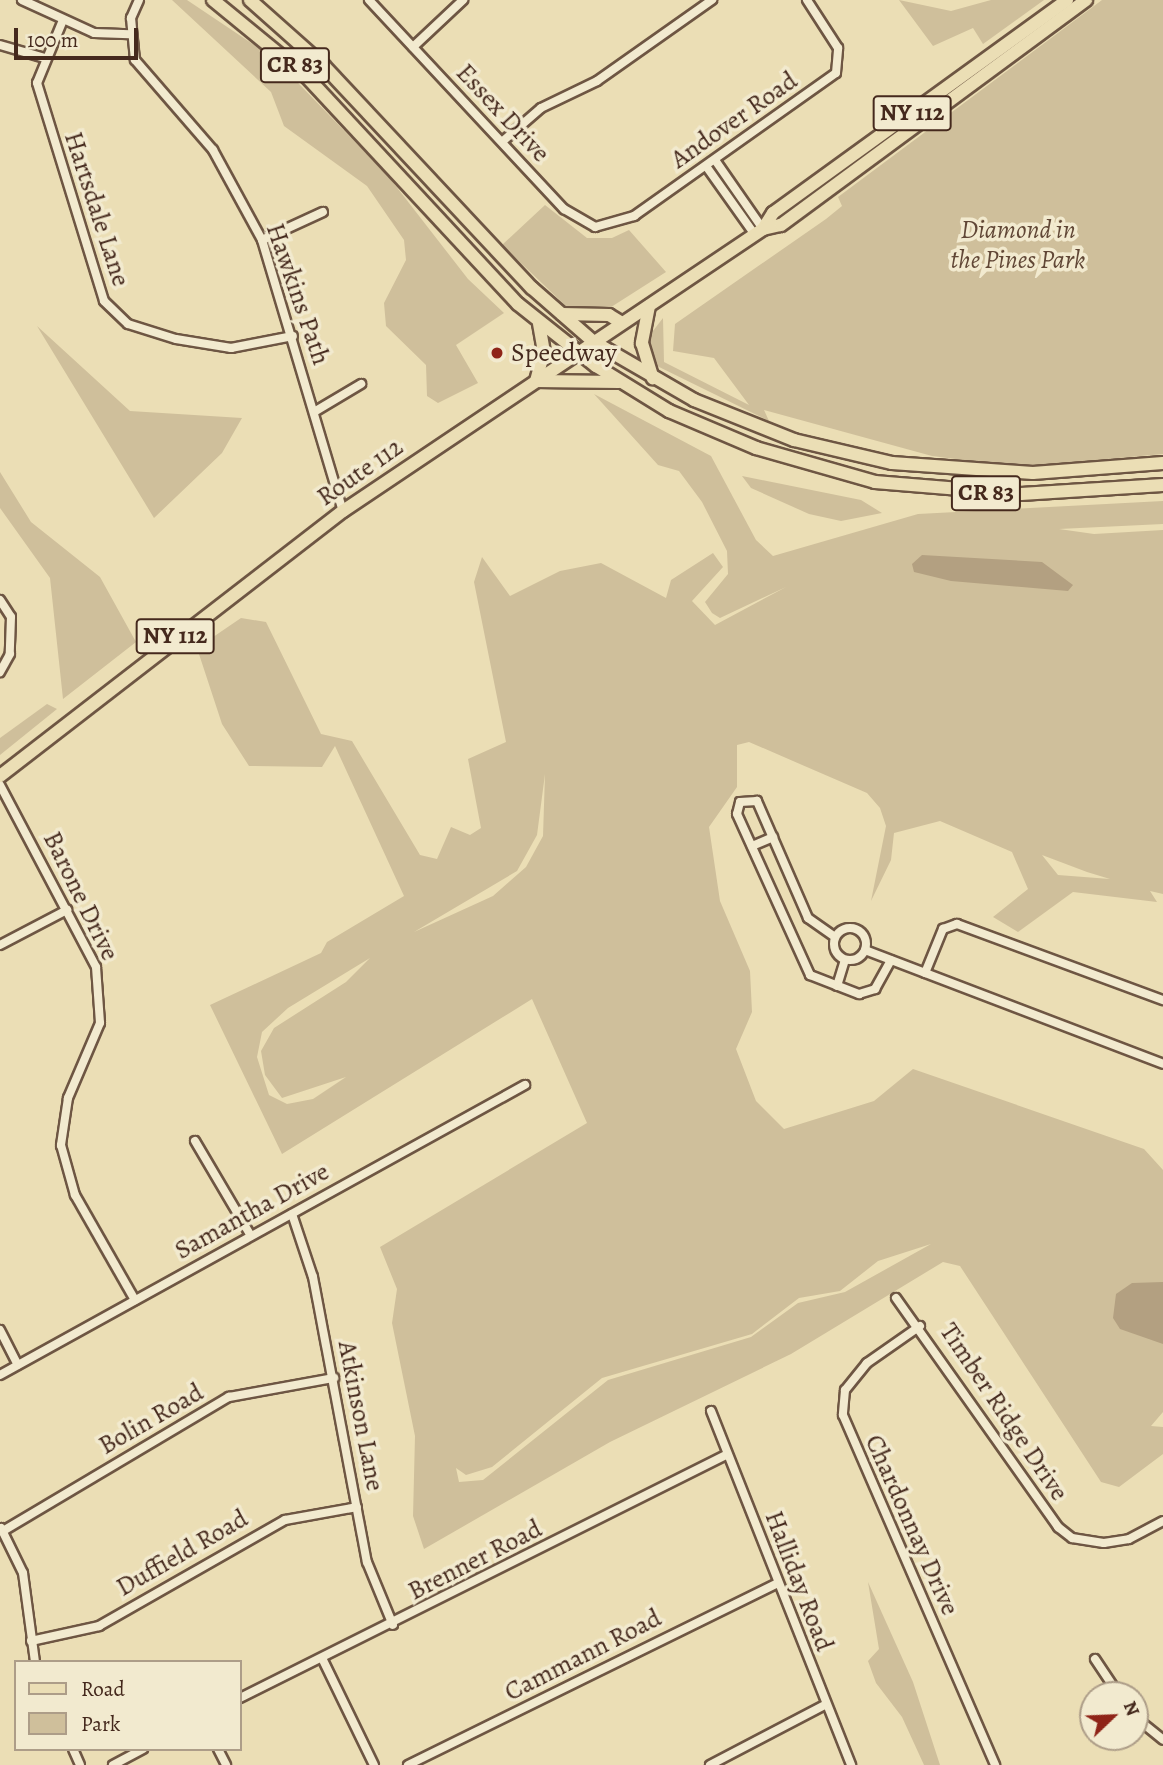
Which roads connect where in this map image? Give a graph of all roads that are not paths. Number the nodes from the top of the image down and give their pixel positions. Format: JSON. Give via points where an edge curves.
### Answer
{"nodes":[{"id":1,"x":22,"y":0,"type":"edge"},
{"id":2,"x":139,"y":0,"type":"edge"},
{"id":3,"x":213,"y":0,"type":"edge"},
{"id":4,"x":250,"y":0,"type":"edge"},
{"id":5,"x":369,"y":0,"type":"edge"},
{"id":6,"x":463,"y":0,"type":"edge"},
{"id":7,"x":712,"y":0,"type":"edge"},
{"id":8,"x":807,"y":0,"type":"edge"},
{"id":9,"x":1067,"y":0,"type":"edge"},
{"id":10,"x":1086,"y":0,"type":"edge"},
{"id":11,"x":63,"y":20,"type":"junction"},
{"id":12,"x":130,"y":34,"type":"junction"},
{"id":13,"x":0,"y":45,"type":"edge"},
{"id":14,"x":412,"y":47,"type":"junction"},
{"id":15,"x":44,"y":58,"type":"junction"},
{"id":16,"x":503,"y":141,"type":"junction"},
{"id":17,"x":715,"y":160,"type":"junction"},
{"id":18,"x":706,"y":166,"type":"junction"},
{"id":19,"x":323,"y":212,"type":"dead end"},
{"id":20,"x":621,"y":224,"type":"joint"},
{"id":21,"x":759,"y":232,"type":"junction"},
{"id":22,"x":262,"y":240,"type":"junction"},
{"id":23,"x":649,"y":306,"type":"junction"},
{"id":24,"x":562,"y":314,"type":"junction"},
{"id":25,"x":539,"y":323,"type":"junction"},
{"id":26,"x":622,"y":323,"type":"junction"},
{"id":27,"x":293,"y":336,"type":"junction"},
{"id":28,"x":594,"y":342,"type":"junction"},
{"id":29,"x":578,"y":353,"type":"junction"},
{"id":30,"x":653,"y":379,"type":"junction"},
{"id":31,"x":536,"y":381,"type":"junction"},
{"id":32,"x":619,"y":382,"type":"junction"},
{"id":33,"x":361,"y":384,"type":"dead end"},
{"id":34,"x":314,"y":412,"type":"junction"},
{"id":35,"x":1163,"y":463,"type":"edge"},
{"id":36,"x":903,"y":464,"type":"junction"},
{"id":37,"x":1163,"y":485,"type":"edge"},
{"id":38,"x":901,"y":486,"type":"junction"},
{"id":39,"x":343,"y":511,"type":"junction"},
{"id":40,"x":0,"y":600,"type":"edge"},
{"id":41,"x":0,"y":672,"type":"edge"},
{"id":42,"x":0,"y":776,"type":"edge"},
{"id":43,"x":0,"y":785,"type":"edge"},
{"id":44,"x":773,"y":837,"type":"junction"},
{"id":45,"x":752,"y":846,"type":"junction"},
{"id":46,"x":67,"y":909,"type":"junction"},
{"id":47,"x":835,"y":937,"type":"junction"},
{"id":48,"x":0,"y":945,"type":"edge"},
{"id":49,"x":865,"y":950,"type":"junction"},
{"id":50,"x":845,"y":960,"type":"junction"},
{"id":51,"x":891,"y":960,"type":"junction"},
{"id":52,"x":925,"y":973,"type":"junction"},
{"id":53,"x":837,"y":986,"type":"junction"},
{"id":54,"x":1163,"y":1000,"type":"edge"},
{"id":55,"x":1163,"y":1064,"type":"edge"},
{"id":56,"x":525,"y":1085,"type":"dead end"},
{"id":57,"x":195,"y":1141,"type":"dead end"},
{"id":58,"x":292,"y":1214,"type":"junction"},
{"id":59,"x":251,"y":1236,"type":"junction"},
{"id":60,"x":895,"y":1298,"type":"dead end"},
{"id":61,"x":135,"y":1300,"type":"junction"},
{"id":62,"x":920,"y":1326,"type":"junction"},
{"id":63,"x":0,"y":1330,"type":"edge"},
{"id":64,"x":18,"y":1365,"type":"junction"},
{"id":65,"x":0,"y":1375,"type":"edge"},
{"id":66,"x":334,"y":1378,"type":"junction"},
{"id":67,"x":711,"y":1411,"type":"dead end"},
{"id":68,"x":726,"y":1455,"type":"junction"},
{"id":69,"x":356,"y":1507,"type":"junction"},
{"id":70,"x":1163,"y":1521,"type":"edge"},
{"id":71,"x":1,"y":1528,"type":"edge"},
{"id":72,"x":778,"y":1583,"type":"junction"},
{"id":73,"x":393,"y":1625,"type":"junction"},
{"id":74,"x":31,"y":1641,"type":"junction"},
{"id":75,"x":322,"y":1658,"type":"junction"},
{"id":76,"x":1095,"y":1659,"type":"dead end"},
{"id":77,"x":35,"y":1660,"type":"edge"},
{"id":78,"x":1110,"y":1681,"type":"edge"},
{"id":79,"x":242,"y":1697,"type":"edge"},
{"id":80,"x":825,"y":1705,"type":"junction"},
{"id":81,"x":1149,"y":1728,"type":"edge"},
{"id":82,"x":1163,"y":1740,"type":"edge"},
{"id":83,"x":139,"y":1751,"type":"edge"},
{"id":84,"x":113,"y":1765,"type":"edge"},
{"id":85,"x":374,"y":1765,"type":"edge"},
{"id":86,"x":408,"y":1765,"type":"edge"},
{"id":87,"x":710,"y":1765,"type":"edge"},
{"id":88,"x":851,"y":1765,"type":"edge"},
{"id":89,"x":995,"y":1765,"type":"edge"}],
"edges":[{"from":1,"to":11,"type":"street"},
{"from":2,"to":12,"type":"street","name":"Hawkins Path"},
{"from":3,"to":25,"type":"main road","number":"CR 83","via":[[306,76]]},
{"from":4,"to":24,"type":"main road","number":"CR 83","via":[[324,65]]},
{"from":5,"to":14,"type":"street","name":"Essex Drive"},
{"from":6,"to":14,"type":"street"},
{"from":7,"to":16,"type":"street","via":[[597,81],[541,108]]},
{"from":8,"to":17,"type":"street","name":"Andover Road","via":[[831,33],[836,72]]},
{"from":9,"to":21,"type":"main road","name":"Route 112","number":"NY 112","via":[[773,213]]},
{"from":10,"to":21,"type":"main road","name":"Route 112","number":"NY 112","via":[[782,225]]},
{"from":11,"to":12,"type":"street","via":[[94,33]]},
{"from":11,"to":15,"type":"street","name":"Hartsdale Lane"},
{"from":12,"to":22,"type":"street","name":"Hawkins Path","via":[[139,68],[213,150]]},
{"from":13,"to":15,"type":"street"},
{"from":14,"to":16,"type":"street","name":"Essex Drive"},
{"from":15,"to":27,"type":"street","name":"Hartsdale Lane","via":[[37,83],[43,113],[94,282],[116,315],[148,333],[231,348]]},
{"from":16,"to":20,"type":"street","name":"Essex Drive","via":[[574,218],[595,227]]},
{"from":17,"to":18,"type":"street","name":"Andover Road"},
{"from":17,"to":21,"type":"street"},
{"from":18,"to":20,"type":"street","name":"Andover Road"},
{"from":18,"to":21,"type":"street"},
{"from":19,"to":22,"type":"street"},
{"from":21,"to":23,"type":"main road","name":"Route 112","number":"NY 112"},
{"from":22,"to":27,"type":"street","name":"Hawkins Path"},
{"from":23,"to":26,"type":"main road","name":"Route 112","number":"NY 112"},
{"from":23,"to":30,"type":"main road","via":[[642,343]]},
{"from":24,"to":26,"type":"main road","via":[[609,314]]},
{"from":24,"to":28,"type":"main road","number":"CR 83"},
{"from":25,"to":29,"type":"main road","number":"CR 83"},
{"from":25,"to":31,"type":"main road","via":[[544,352]]},
{"from":26,"to":28,"type":"main road","name":"Route 112","number":"NY 112"},
{"from":27,"to":34,"type":"street","name":"Hawkins Path"},
{"from":28,"to":29,"type":"main road","name":"Route 112","number":"NY 112"},
{"from":28,"to":30,"type":"main road","number":"CR 83"},
{"from":29,"to":31,"type":"main road","name":"Route 112","number":"NY 112"},
{"from":29,"to":32,"type":"main road","number":"CR 83"},
{"from":30,"to":36,"type":"main road","number":"CR 83","via":[[794,440]]},
{"from":31,"to":32,"type":"main road"},
{"from":31,"to":39,"type":"main road","name":"Route 112","number":"NY 112"},
{"from":32,"to":38,"type":"main road","number":"CR 83","via":[[756,448]]},
{"from":33,"to":34,"type":"street"},
{"from":34,"to":39,"type":"street","name":"Hawkins Path"},
{"from":35,"to":36,"type":"main road","number":"CR 83","via":[[1033,473]]},
{"from":36,"to":38,"type":"main road"},
{"from":37,"to":38,"type":"main road","number":"CR 83","via":[[1021,495]]},
{"from":39,"to":42,"type":"main road","name":"Route 112","number":"NY 112"},
{"from":40,"to":41,"type":"street","via":[[10,617],[10,654]]},
{"from":43,"to":46,"type":"street","name":"Barone Drive"},
{"from":44,"to":45,"type":"street"},
{"from":44,"to":45,"type":"street","via":[[750,798],[737,814]]},
{"from":44,"to":47,"type":"street","via":[[808,918]]},
{"from":45,"to":53,"type":"street","via":[[810,975]]},
{"from":46,"to":48,"type":"street"},
{"from":46,"to":61,"type":"street","name":"Barone Drive","via":[[96,967],[100,1013],[68,1098],[61,1145],[75,1195]]},
{"from":47,"to":49,"type":"street","via":[[843,929],[857,929]]},
{"from":47,"to":50,"type":"street","via":[[834,949]]},
{"from":49,"to":50,"type":"street"},
{"from":49,"to":51,"type":"street"},
{"from":50,"to":53,"type":"street"},
{"from":51,"to":52,"type":"street"},
{"from":51,"to":53,"type":"street","via":[[875,989],[859,994]]},
{"from":52,"to":54,"type":"street","via":[[943,929],[957,924]]},
{"from":52,"to":55,"type":"street"},
{"from":56,"to":58,"type":"street","name":"Samantha Drive"},
{"from":57,"to":59,"type":"street"},
{"from":58,"to":59,"type":"street","name":"Samantha Drive"},
{"from":58,"to":66,"type":"street","name":"Atkinson Lane","via":[[308,1256]]},
{"from":59,"to":61,"type":"street","name":"Samantha Drive"},
{"from":60,"to":62,"type":"street","name":"Timber Ridge Drive"},
{"from":61,"to":64,"type":"street","name":"Samantha Drive"},
{"from":62,"to":70,"type":"street","name":"Timber Ridge Drive","via":[[1058,1527],[1072,1538],[1104,1544],[1129,1539]]},
{"from":62,"to":89,"type":"street","name":"Chardonnay Drive","via":[[867,1363],[845,1390],[843,1415]]},
{"from":63,"to":64,"type":"street"},
{"from":64,"to":65,"type":"street","name":"Samantha Drive"},
{"from":66,"to":69,"type":"street","name":"Atkinson Lane"},
{"from":66,"to":71,"type":"street","name":"Bolin Road","via":[[229,1397]]},
{"from":67,"to":68,"type":"street","name":"Halliday Road"},
{"from":68,"to":72,"type":"street","name":"Halliday Road"},
{"from":68,"to":73,"type":"street","name":"Brenner Road"},
{"from":69,"to":73,"type":"street","name":"Atkinson Lane","via":[[367,1562]]},
{"from":69,"to":74,"type":"street","name":"Duffield Road","via":[[285,1520],[99,1626]]},
{"from":71,"to":74,"type":"street","via":[[23,1573]]},
{"from":72,"to":80,"type":"street","name":"Halliday Road"},
{"from":72,"to":86,"type":"street","name":"Cammann Road"},
{"from":73,"to":75,"type":"street","name":"Brenner Road"},
{"from":74,"to":77,"type":"street"},
{"from":75,"to":79,"type":"street","name":"Brenner Road"},
{"from":75,"to":85,"type":"street"},
{"from":76,"to":78,"type":"street"},
{"from":80,"to":87,"type":"street"},
{"from":80,"to":88,"type":"street","name":"Halliday Road"},
{"from":81,"to":82,"type":"street"},
{"from":83,"to":84,"type":"street"}]}
